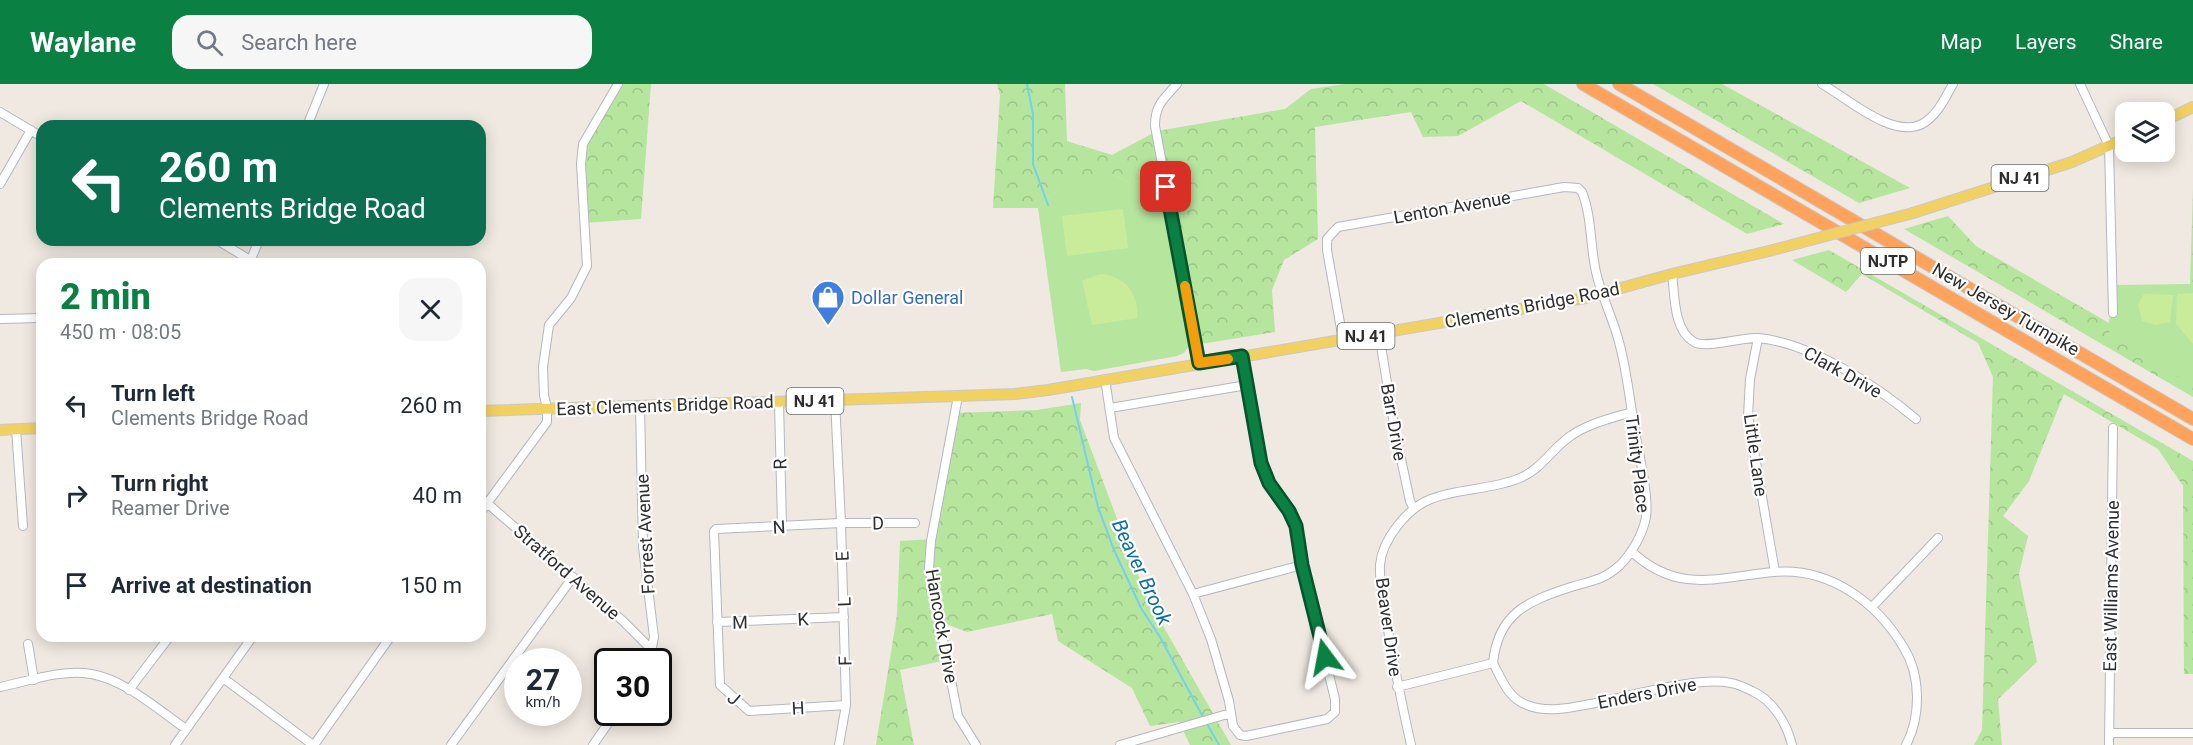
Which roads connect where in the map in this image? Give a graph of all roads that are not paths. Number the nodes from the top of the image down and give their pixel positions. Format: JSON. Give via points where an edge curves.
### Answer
{"nodes":[{"id":1,"x":324,"y":84,"type":"edge"},
{"id":2,"x":618,"y":84,"type":"edge"},
{"id":3,"x":1177,"y":84,"type":"edge"},
{"id":4,"x":1583,"y":84,"type":"edge"},
{"id":5,"x":1619,"y":84,"type":"edge"},
{"id":6,"x":1953,"y":84,"type":"edge"},
{"id":7,"x":2080,"y":84,"type":"edge"},
{"id":8,"x":1825,"y":85,"type":"edge"},
{"id":9,"x":2193,"y":106,"type":"edge"},
{"id":10,"x":0,"y":112,"type":"edge"},
{"id":11,"x":2175,"y":115,"type":"edge"},
{"id":12,"x":309,"y":120,"type":"edge"},
{"id":13,"x":31,"y":130,"type":"junction"},
{"id":14,"x":36,"y":133,"type":"edge"},
{"id":15,"x":2115,"y":143,"type":"edge"},
{"id":16,"x":2109,"y":146,"type":"junction"},
{"id":17,"x":0,"y":184,"type":"edge"},
{"id":18,"x":1578,"y":188,"type":"joint"},
{"id":19,"x":226,"y":246,"type":"edge"},
{"id":20,"x":243,"y":258,"type":"edge"},
{"id":21,"x":1672,"y":274,"type":"junction"},
{"id":22,"x":1602,"y":294,"type":"junction"},
{"id":23,"x":2113,"y":313,"type":"dead end"},
{"id":24,"x":36,"y":318,"type":"edge"},
{"id":25,"x":0,"y":319,"type":"edge"},
{"id":26,"x":1379,"y":334,"type":"junction"},
{"id":27,"x":1758,"y":338,"type":"junction"},
{"id":28,"x":1342,"y":340,"type":"junction"},
{"id":29,"x":1242,"y":356,"type":"junction"},
{"id":30,"x":1199,"y":363,"type":"junction"},
{"id":31,"x":1105,"y":380,"type":"junction"},
{"id":32,"x":1247,"y":385,"type":"junction"},
{"id":33,"x":958,"y":396,"type":"junction"},
{"id":34,"x":835,"y":400,"type":"junction"},
{"id":35,"x":779,"y":402,"type":"junction"},
{"id":36,"x":640,"y":406,"type":"junction"},
{"id":37,"x":547,"y":408,"type":"junction"},
{"id":38,"x":1110,"y":408,"type":"junction"},
{"id":39,"x":486,"y":411,"type":"edge"},
{"id":40,"x":1632,"y":412,"type":"junction"},
{"id":41,"x":1916,"y":419,"type":"dead end"},
{"id":42,"x":2193,"y":419,"type":"edge"},
{"id":43,"x":36,"y":428,"type":"edge"},
{"id":44,"x":2112,"y":428,"type":"dead end"},
{"id":45,"x":16,"y":429,"type":"junction"},
{"id":46,"x":0,"y":430,"type":"edge"},
{"id":47,"x":2193,"y":439,"type":"edge"},
{"id":48,"x":486,"y":498,"type":"edge"},
{"id":49,"x":486,"y":502,"type":"edge"},
{"id":50,"x":1414,"y":509,"type":"junction"},
{"id":51,"x":915,"y":523,"type":"dead end"},
{"id":52,"x":841,"y":524,"type":"junction"},
{"id":53,"x":23,"y":526,"type":"dead end"},
{"id":54,"x":782,"y":526,"type":"junction"},
{"id":55,"x":1938,"y":538,"type":"dead end"},
{"id":56,"x":1631,"y":551,"type":"junction"},
{"id":57,"x":1302,"y":565,"type":"junction"},
{"id":58,"x":1774,"y":572,"type":"junction"},
{"id":59,"x":573,"y":577,"type":"junction"},
{"id":60,"x":843,"y":588,"type":"joint"},
{"id":61,"x":1193,"y":594,"type":"junction"},
{"id":62,"x":1872,"y":607,"type":"junction"},
{"id":63,"x":844,"y":617,"type":"junction"},
{"id":64,"x":717,"y":622,"type":"junction"},
{"id":65,"x":762,"y":622,"type":"joint"},
{"id":66,"x":165,"y":642,"type":"edge"},
{"id":67,"x":249,"y":642,"type":"edge"},
{"id":68,"x":387,"y":642,"type":"edge"},
{"id":69,"x":28,"y":644,"type":"dead end"},
{"id":70,"x":650,"y":648,"type":"edge"},
{"id":71,"x":652,"y":648,"type":"edge"},
{"id":72,"x":1494,"y":663,"type":"junction"},
{"id":73,"x":223,"y":678,"type":"junction"},
{"id":74,"x":34,"y":680,"type":"junction"},
{"id":75,"x":0,"y":687,"type":"edge"},
{"id":76,"x":1397,"y":687,"type":"junction"},
{"id":77,"x":129,"y":690,"type":"junction"},
{"id":78,"x":846,"y":705,"type":"junction"},
{"id":79,"x":749,"y":711,"type":"joint"},
{"id":80,"x":1231,"y":713,"type":"junction"},
{"id":81,"x":606,"y":726,"type":"edge"},
{"id":82,"x":186,"y":729,"type":"junction"},
{"id":83,"x":2109,"y":733,"type":"junction"},
{"id":84,"x":2193,"y":733,"type":"edge"},
{"id":85,"x":175,"y":745,"type":"edge"},
{"id":86,"x":313,"y":745,"type":"edge"},
{"id":87,"x":451,"y":745,"type":"edge"},
{"id":88,"x":593,"y":745,"type":"edge"},
{"id":89,"x":839,"y":745,"type":"edge"},
{"id":90,"x":976,"y":745,"type":"edge"},
{"id":91,"x":1120,"y":745,"type":"edge"},
{"id":92,"x":1411,"y":745,"type":"edge"},
{"id":93,"x":1792,"y":745,"type":"edge"},
{"id":94,"x":1906,"y":745,"type":"edge"},
{"id":95,"x":2109,"y":745,"type":"edge"}],
"edges":[{"from":1,"to":12,"type":"street"},
{"from":2,"to":37,"type":"street","via":[[582,144],[587,266],[571,298],[549,325],[543,367]]},
{"from":3,"to":30,"type":"street","via":[[1158,105],[1155,126]]},
{"from":4,"to":47,"type":"highway","name":"New Jersey Turnpike","number":"NJTP"},
{"from":5,"to":42,"type":"highway","name":"New Jersey Turnpike","number":"NJTP"},
{"from":6,"to":8,"type":"street","via":[[1938,109],[1915,126],[1896,126],[1863,111]]},
{"from":7,"to":16,"type":"street"},
{"from":9,"to":11,"type":"main road"},
{"from":10,"to":13,"type":"street"},
{"from":13,"to":14,"type":"street"},
{"from":13,"to":17,"type":"street"},
{"from":15,"to":16,"type":"main road","name":"Clements Bridge Road","number":"NJ 41"},
{"from":16,"to":21,"type":"main road","name":"Clements Bridge Road","number":"NJ 41","bridge":true,"via":[[2072,162],[1913,213]]},
{"from":16,"to":23,"type":"street"},
{"from":18,"to":22,"type":"street","name":"Trinity Place","via":[[1584,196]]},
{"from":18,"to":28,"type":"street","name":"Lenton Avenue","via":[[1564,187],[1338,227],[1328,239],[1327,250]]},
{"from":19,"to":20,"type":"street"},
{"from":21,"to":22,"type":"main road","name":"Clements Bridge Road","number":"NJ 41"},
{"from":21,"to":27,"type":"street","name":"Clark Drive","via":[[1679,322],[1693,342],[1701,345]]},
{"from":22,"to":26,"type":"main road","name":"Clements Bridge Road","number":"NJ 41"},
{"from":22,"to":40,"type":"street","name":"Trinity Place","via":[[1619,342]]},
{"from":24,"to":25,"type":"street"},
{"from":26,"to":28,"type":"main road","name":"Clements Bridge Road","number":"NJ 41"},
{"from":26,"to":50,"type":"street","name":"Barr Drive","via":[[1395,431]]},
{"from":27,"to":41,"type":"street","name":"Clark Drive","via":[[1793,344],[1821,356]]},
{"from":27,"to":58,"type":"street","name":"Little Lane","via":[[1748,416]]},
{"from":28,"to":29,"type":"main road","name":"Clements Bridge Road","number":"NJ 41"},
{"from":29,"to":30,"type":"main road","name":"Clements Bridge Road","number":"NJ 41"},
{"from":29,"to":32,"type":"street"},
{"from":30,"to":31,"type":"main road","name":"Clements Bridge Road","number":"NJ 41"},
{"from":31,"to":33,"type":"main road","name":"Clements Bridge Road","number":"NJ 41","via":[[1015,394]]},
{"from":31,"to":38,"type":"street"},
{"from":32,"to":38,"type":"street"},
{"from":32,"to":57,"type":"street","via":[[1261,463],[1296,526]]},
{"from":33,"to":34,"type":"main road","name":"East Clements Bridge Road","number":"NJ 41"},
{"from":33,"to":90,"type":"street","name":"Hancock Drive","via":[[929,568],[958,716]]},
{"from":34,"to":35,"type":"main road","name":"East Clements Bridge Road","number":"NJ 41"},
{"from":34,"to":52,"type":"street"},
{"from":35,"to":36,"type":"main road","name":"East Clements Bridge Road","number":"NJ 41"},
{"from":35,"to":54,"type":"street","name":"R"},
{"from":36,"to":37,"type":"main road","name":"East Clements Bridge Road","number":"NJ 41"},
{"from":36,"to":71,"type":"street","name":"Forrest Avenue","via":[[643,548]]},
{"from":37,"to":39,"type":"main road","name":"East Clements Bridge Road","number":"NJ 41"},
{"from":37,"to":48,"type":"street","via":[[547,422]]},
{"from":38,"to":61,"type":"street","via":[[1114,438]]},
{"from":40,"to":50,"type":"street","name":"Beaver Drive","via":[[1571,435],[1520,479],[1430,499]]},
{"from":40,"to":56,"type":"street","name":"Trinity Place","via":[[1646,515]]},
{"from":43,"to":45,"type":"main road"},
{"from":44,"to":83,"type":"street","name":"East Williams Avenue"},
{"from":45,"to":46,"type":"main road"},
{"from":45,"to":53,"type":"street"},
{"from":49,"to":59,"type":"street","name":"Stratford Avenue"},
{"from":50,"to":76,"type":"street","name":"Beaver Drive","via":[[1385,547],[1380,565]]},
{"from":51,"to":52,"type":"street","name":"D"},
{"from":52,"to":54,"type":"street","name":"N"},
{"from":52,"to":60,"type":"street","name":"E"},
{"from":54,"to":64,"type":"street","name":"N","via":[[714,531]]},
{"from":55,"to":62,"type":"street"},
{"from":56,"to":58,"type":"street","via":[[1654,569],[1686,579],[1713,581]]},
{"from":56,"to":72,"type":"street","name":"Trinity Place","via":[[1601,580],[1541,598],[1517,611],[1501,632]]},
{"from":57,"to":61,"type":"street"},
{"from":57,"to":80,"type":"street","via":[[1335,712],[1327,719],[1246,736],[1236,730]]},
{"from":58,"to":62,"type":"street","via":[[1827,578]]},
{"from":59,"to":70,"type":"street","name":"Stratford Avenue"},
{"from":59,"to":87,"type":"street"},
{"from":60,"to":63,"type":"street","name":"L"},
{"from":61,"to":80,"type":"street","via":[[1211,639]]},
{"from":62,"to":94,"type":"street","via":[[1909,656],[1916,682],[1913,731]]},
{"from":63,"to":65,"type":"street","name":"K"},
{"from":63,"to":78,"type":"street","name":"F"},
{"from":64,"to":65,"type":"street","name":"M"},
{"from":64,"to":79,"type":"street","name":"J","via":[[720,685]]},
{"from":66,"to":77,"type":"street"},
{"from":67,"to":73,"type":"street"},
{"from":68,"to":86,"type":"street"},
{"from":69,"to":74,"type":"street"},
{"from":72,"to":76,"type":"street"},
{"from":72,"to":93,"type":"street","name":"Enders Drive","via":[[1515,699],[1541,709],[1557,710],[1713,681],[1733,683],[1763,696],[1782,721]]},
{"from":73,"to":82,"type":"street"},
{"from":73,"to":86,"type":"street"},
{"from":74,"to":75,"type":"street"},
{"from":74,"to":77,"type":"street","via":[[70,673],[92,674]]},
{"from":76,"to":92,"type":"street","name":"Beaver Drive"},
{"from":77,"to":82,"type":"street"},
{"from":78,"to":79,"type":"street","name":"H"},
{"from":78,"to":89,"type":"street","name":"F"},
{"from":80,"to":91,"type":"street"},
{"from":81,"to":88,"type":"street"},
{"from":82,"to":85,"type":"street"},
{"from":83,"to":84,"type":"street"},
{"from":83,"to":95,"type":"street","name":"East Williams Avenue"}]}
